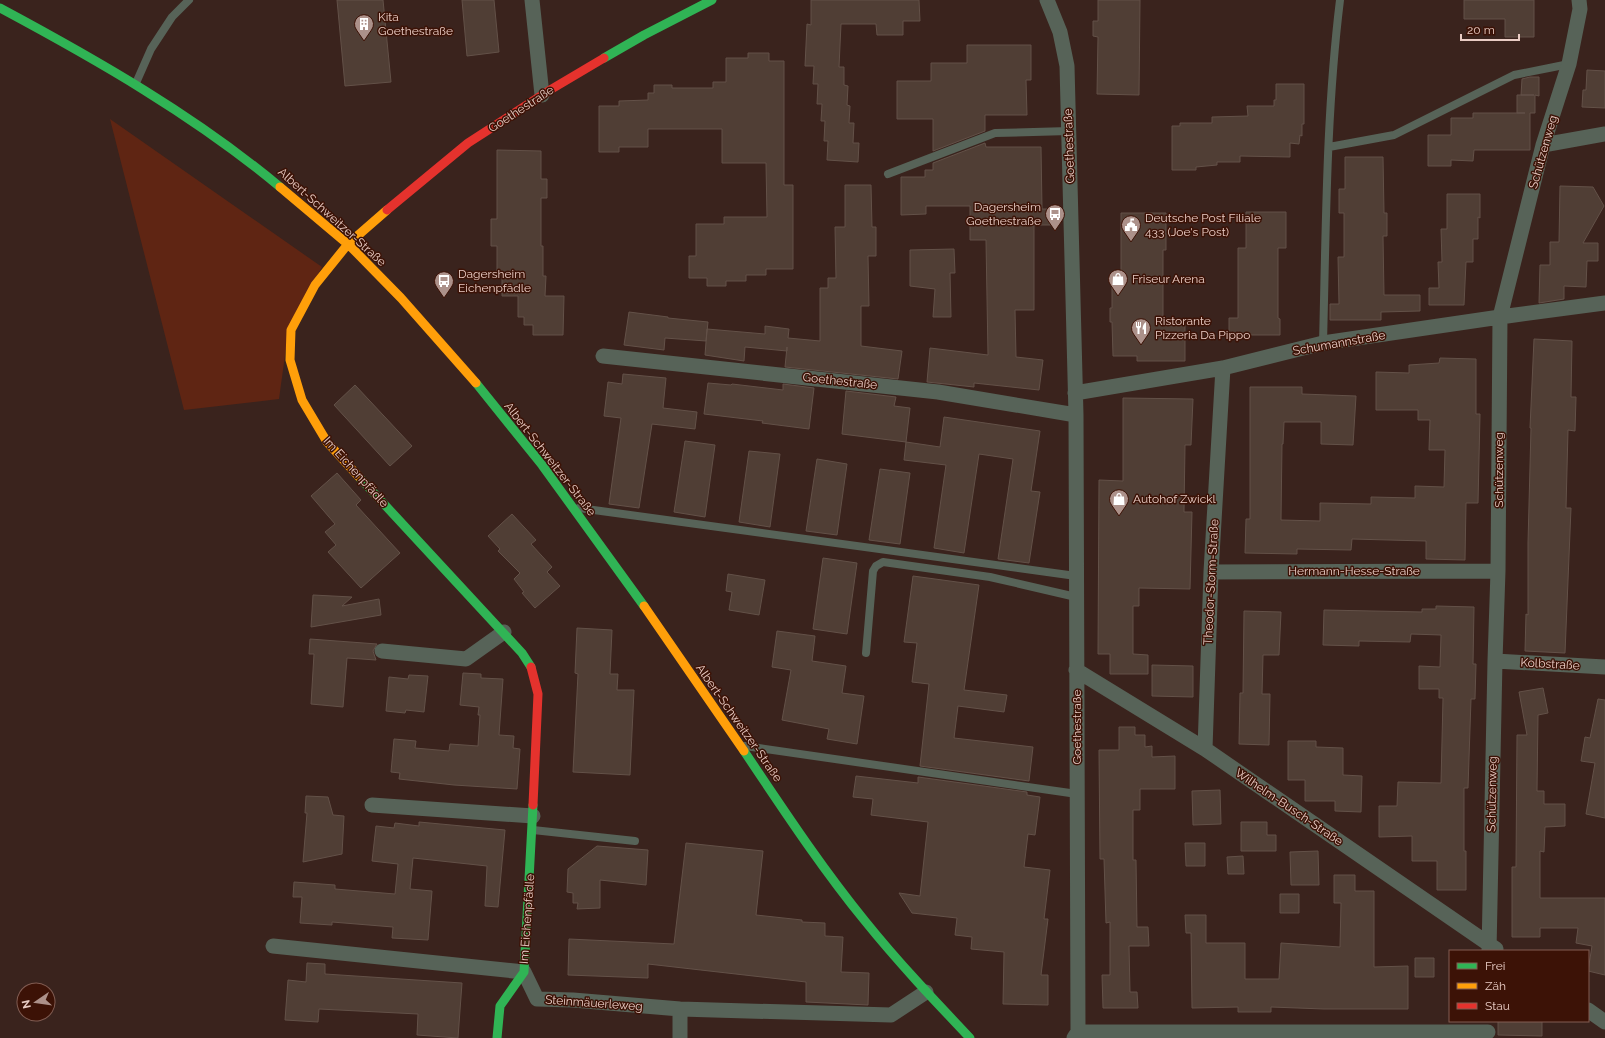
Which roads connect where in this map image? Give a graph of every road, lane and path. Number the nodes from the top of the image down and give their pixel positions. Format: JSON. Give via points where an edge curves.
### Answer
{"nodes":[{"id":1,"x":189,"y":0,"type":"edge"},
{"id":2,"x":532,"y":0,"type":"edge"},
{"id":3,"x":1047,"y":0,"type":"edge"},
{"id":4,"x":1340,"y":0,"type":"edge"},
{"id":5,"x":1579,"y":0,"type":"edge"},
{"id":6,"x":709,"y":1,"type":"edge"},
{"id":7,"x":0,"y":8,"type":"edge"},
{"id":8,"x":1569,"y":64,"type":"junction"},
{"id":9,"x":136,"y":84,"type":"junction"},
{"id":10,"x":542,"y":95,"type":"junction"},
{"id":11,"x":1069,"y":132,"type":"junction"},
{"id":12,"x":1605,"y":134,"type":"edge"},
{"id":13,"x":1543,"y":145,"type":"junction"},
{"id":14,"x":1329,"y":146,"type":"junction"},
{"id":15,"x":888,"y":174,"type":"dead end"},
{"id":16,"x":348,"y":244,"type":"junction"},
{"id":17,"x":1605,"y":303,"type":"edge"},
{"id":18,"x":1500,"y":317,"type":"junction"},
{"id":19,"x":1323,"y":343,"type":"junction"},
{"id":20,"x":603,"y":356,"type":"dead end"},
{"id":21,"x":1223,"y":368,"type":"junction"},
{"id":22,"x":1076,"y":393,"type":"junction"},
{"id":23,"x":1076,"y":415,"type":"junction"},
{"id":24,"x":574,"y":508,"type":"junction"},
{"id":25,"x":1498,"y":571,"type":"junction"},
{"id":26,"x":1211,"y":572,"type":"junction"},
{"id":27,"x":1076,"y":576,"type":"junction"},
{"id":28,"x":1076,"y":597,"type":"junction"},
{"id":29,"x":504,"y":632,"type":"junction"},
{"id":30,"x":382,"y":651,"type":"dead end"},
{"id":31,"x":866,"y":653,"type":"dead end"},
{"id":32,"x":1495,"y":662,"type":"junction"},
{"id":33,"x":1605,"y":667,"type":"edge"},
{"id":34,"x":1076,"y":670,"type":"junction"},
{"id":35,"x":740,"y":745,"type":"junction"},
{"id":36,"x":1205,"y":749,"type":"junction"},
{"id":37,"x":1077,"y":794,"type":"junction"},
{"id":38,"x":372,"y":805,"type":"dead end"},
{"id":39,"x":533,"y":823,"type":"junction"},
{"id":40,"x":635,"y":841,"type":"dead end"},
{"id":41,"x":273,"y":946,"type":"dead end"},
{"id":42,"x":1492,"y":949,"type":"edge"},
{"id":43,"x":524,"y":972,"type":"junction"},
{"id":44,"x":926,"y":992,"type":"junction"},
{"id":45,"x":680,"y":1009,"type":"junction"},
{"id":46,"x":1589,"y":1011,"type":"edge"},
{"id":47,"x":1605,"y":1022,"type":"edge"},
{"id":48,"x":1488,"y":1030,"type":"edge"},
{"id":49,"x":1076,"y":1035,"type":"edge"},
{"id":50,"x":497,"y":1038,"type":"edge"},
{"id":51,"x":680,"y":1038,"type":"edge"},
{"id":52,"x":970,"y":1038,"type":"edge"}],
"edges":[{"from":1,"to":9,"type":"lane","via":[[172,17],[151,49]]},
{"from":2,"to":10,"type":"street"},
{"from":3,"to":11,"type":"street","name":"Goethestraße","via":[[1060,32],[1067,66]]},
{"from":4,"to":14,"type":"lane","via":[[1333,54]]},
{"from":5,"to":8,"type":"street","name":"Schützenweg","via":[[1580,9]]},
{"from":6,"to":10,"type":"street","name":"Goethestraße","via":[[644,35]]},
{"from":7,"to":9,"type":"street","name":"Albert-Schweitzer-Straße"},
{"from":8,"to":13,"type":"street","name":"Schützenweg"},
{"from":8,"to":14,"type":"lane","via":[[1514,75],[1394,135]]},
{"from":9,"to":16,"type":"street","name":"Albert-Schweitzer-Straße","via":[[271,178]]},
{"from":10,"to":16,"type":"street","name":"Goethestraße","via":[[468,143],[406,192]]},
{"from":11,"to":15,"type":"lane","via":[[995,133]]},
{"from":11,"to":22,"type":"street","name":"Goethestraße"},
{"from":12,"to":13,"type":"street"},
{"from":13,"to":18,"type":"street","name":"Schützenweg"},
{"from":14,"to":19,"type":"lane"},
{"from":16,"to":24,"type":"street","name":"Albert-Schweitzer-Straße","via":[[442,344],[529,448]]},
{"from":16,"to":29,"type":"street","name":"Im Eichenpfädle","via":[[314,285],[291,330],[290,360],[302,400],[327,442]]},
{"from":17,"to":18,"type":"street","name":"Schumannstraße"},
{"from":18,"to":19,"type":"street","name":"Schumannstraße"},
{"from":18,"to":25,"type":"street","name":"Schützenweg"},
{"from":19,"to":21,"type":"street","name":"Schumannstraße"},
{"from":20,"to":23,"type":"street","name":"Goethestraße","via":[[938,392]]},
{"from":21,"to":22,"type":"street","name":"Schumannstraße"},
{"from":21,"to":26,"type":"street","name":"Theodor-Storm-Straße"},
{"from":22,"to":23,"type":"street","name":"Goethestraße"},
{"from":23,"to":27,"type":"street","name":"Goethestraße"},
{"from":24,"to":27,"type":"lane"},
{"from":24,"to":35,"type":"street","name":"Albert-Schweitzer-Straße"},
{"from":25,"to":26,"type":"street","name":"Hermann-Hesse-Straße"},
{"from":25,"to":32,"type":"street","name":"Schützenweg"},
{"from":26,"to":36,"type":"street","name":"Theodor-Storm-Straße"},
{"from":27,"to":28,"type":"street","name":"Goethestraße"},
{"from":28,"to":31,"type":"lane","via":[[990,577],[883,562],[873,571]]},
{"from":28,"to":34,"type":"street","name":"Goethestraße"},
{"from":29,"to":30,"type":"street","via":[[466,659]]},
{"from":29,"to":39,"type":"street","name":"Im Eichenpfädle","via":[[532,669],[538,694]]},
{"from":32,"to":33,"type":"street","name":"Kolbstraße"},
{"from":32,"to":42,"type":"street","name":"Schützenweg"},
{"from":34,"to":36,"type":"street","name":"Wilhelm-Busch-Straße"},
{"from":34,"to":37,"type":"street","name":"Goethestraße"},
{"from":35,"to":37,"type":"lane"},
{"from":35,"to":44,"type":"street","name":"Albert-Schweitzer-Straße","via":[[818,859],[866,922]]},
{"from":36,"to":42,"type":"street","name":"Wilhelm-Busch-Straße"},
{"from":37,"to":49,"type":"street","name":"Goethestraße"},
{"from":38,"to":39,"type":"street"},
{"from":39,"to":40,"type":"lane"},
{"from":39,"to":43,"type":"street","name":"Im Eichenpfädle"},
{"from":41,"to":43,"type":"street"},
{"from":43,"to":45,"type":"street","name":"Steinmäuerleweg","via":[[537,999]]},
{"from":43,"to":50,"type":"street","name":"Im Eichenpfädle","via":[[500,1006]]},
{"from":44,"to":45,"type":"street","name":"Steinmäuerleweg","via":[[891,1015]]},
{"from":44,"to":52,"type":"street","name":"Albert-Schweitzer-Straße"},
{"from":45,"to":51,"type":"street"},
{"from":46,"to":47,"type":"street"},
{"from":48,"to":49,"type":"street"}]}
